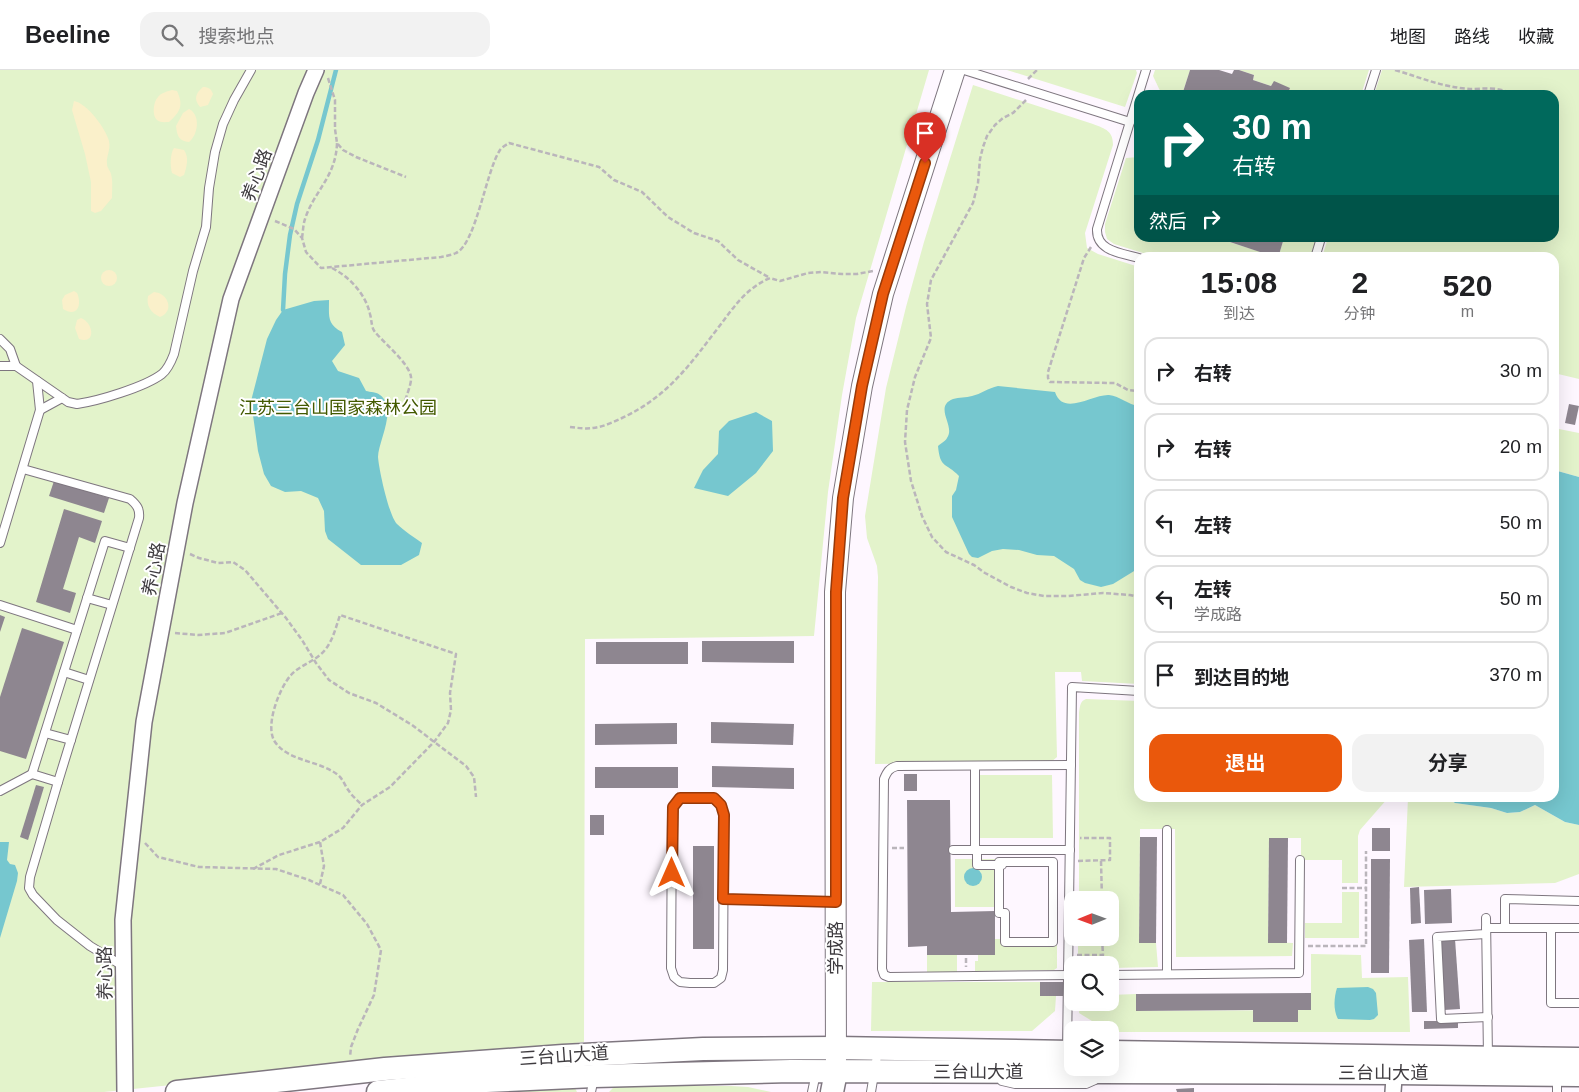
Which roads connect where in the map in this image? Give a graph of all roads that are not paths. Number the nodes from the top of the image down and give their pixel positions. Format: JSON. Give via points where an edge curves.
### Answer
{"nodes":[{"id":1,"x":251,"y":70,"type":"edge"},
{"id":2,"x":955,"y":70,"type":"edge"},
{"id":3,"x":964,"y":70,"type":"edge"},
{"id":4,"x":1146,"y":70,"type":"edge"},
{"id":5,"x":1376,"y":70,"type":"edge"},
{"id":6,"x":322,"y":73,"type":"edge"},
{"id":7,"x":1140,"y":90,"type":"edge"},
{"id":8,"x":1370,"y":90,"type":"edge"},
{"id":9,"x":1134,"y":109,"type":"edge"},
{"id":10,"x":1130,"y":122,"type":"junction"},
{"id":11,"x":1134,"y":256,"type":"edge"},
{"id":12,"x":0,"y":339,"type":"edge"},
{"id":13,"x":0,"y":366,"type":"edge"},
{"id":14,"x":16,"y":366,"type":"junction"},
{"id":15,"x":37,"y":381,"type":"junction"},
{"id":16,"x":62,"y":398,"type":"junction"},
{"id":17,"x":40,"y":410,"type":"junction"},
{"id":18,"x":23,"y":469,"type":"junction"},
{"id":19,"x":0,"y":543,"type":"edge"},
{"id":20,"x":130,"y":548,"type":"junction"},
{"id":21,"x":87,"y":598,"type":"junction"},
{"id":22,"x":0,"y":605,"type":"edge"},
{"id":23,"x":112,"y":605,"type":"junction"},
{"id":24,"x":77,"y":630,"type":"junction"},
{"id":25,"x":64,"y":672,"type":"junction"},
{"id":26,"x":89,"y":680,"type":"junction"},
{"id":27,"x":1134,"y":691,"type":"edge"},
{"id":28,"x":45,"y":733,"type":"junction"},
{"id":29,"x":71,"y":740,"type":"junction"},
{"id":30,"x":1071,"y":765,"type":"junction"},
{"id":31,"x":975,"y":766,"type":"junction"},
{"id":32,"x":32,"y":774,"type":"junction"},
{"id":33,"x":58,"y":782,"type":"junction"},
{"id":34,"x":0,"y":791,"type":"edge"},
{"id":35,"x":1167,"y":830,"type":"dead end"},
{"id":36,"x":1042,"y":840,"type":"dead end"},
{"id":37,"x":953,"y":850,"type":"dead end"},
{"id":38,"x":976,"y":850,"type":"junction"},
{"id":39,"x":1042,"y":850,"type":"junction"},
{"id":40,"x":1070,"y":850,"type":"junction"},
{"id":41,"x":1300,"y":860,"type":"dead end"},
{"id":42,"x":1042,"y":862,"type":"junction"},
{"id":43,"x":999,"y":865,"type":"junction"},
{"id":44,"x":723,"y":899,"type":"junction"},
{"id":45,"x":1579,"y":900,"type":"edge"},
{"id":46,"x":836,"y":902,"type":"junction"},
{"id":47,"x":1486,"y":918,"type":"dead end"},
{"id":48,"x":1505,"y":928,"type":"junction"},
{"id":49,"x":1551,"y":928,"type":"junction"},
{"id":50,"x":1579,"y":928,"type":"edge"},
{"id":51,"x":1486,"y":931,"type":"junction"},
{"id":52,"x":1068,"y":956,"type":"edge"},
{"id":53,"x":123,"y":966,"type":"junction"},
{"id":54,"x":1167,"y":974,"type":"junction"},
{"id":55,"x":1064,"y":975,"type":"edge"},
{"id":56,"x":1119,"y":975,"type":"edge"},
{"id":57,"x":1579,"y":1003,"type":"edge"},
{"id":58,"x":1488,"y":1017,"type":"junction"},
{"id":59,"x":1064,"y":1052,"type":"edge"},
{"id":60,"x":1119,"y":1053,"type":"edge"},
{"id":61,"x":1579,"y":1059,"type":"edge"},
{"id":62,"x":1488,"y":1065,"type":"junction"},
{"id":63,"x":837,"y":1071,"type":"edge"},
{"id":64,"x":966,"y":1072,"type":"junction"},
{"id":65,"x":1064,"y":1072,"type":"edge"},
{"id":66,"x":1119,"y":1072,"type":"edge"},
{"id":67,"x":1394,"y":1074,"type":"edge"},
{"id":68,"x":1579,"y":1075,"type":"edge"},
{"id":69,"x":1108,"y":1076,"type":"edge"},
{"id":70,"x":1557,"y":1083,"type":"edge"},
{"id":71,"x":593,"y":1084,"type":"edge"},
{"id":72,"x":486,"y":1087,"type":"edge"},
{"id":73,"x":1058,"y":1088,"type":"edge"},
{"id":74,"x":1070,"y":1088,"type":"edge"},
{"id":75,"x":125,"y":1092,"type":"edge"},
{"id":76,"x":178,"y":1092,"type":"edge"},
{"id":77,"x":378,"y":1092,"type":"edge"}],
"edges":[{"from":1,"to":16,"type":"lane","via":[[223,124],[215,152],[206,226],[170,364],[163,374],[142,386],[77,404]]},
{"from":2,"to":46,"type":"street","name":"学成路","via":[[883,294],[862,386],[843,498],[836,592]]},
{"from":3,"to":10,"type":"lane"},
{"from":4,"to":7,"type":"lane"},
{"from":5,"to":8,"type":"lane"},
{"from":6,"to":53,"type":"street","name":"养心路","via":[[306,93],[232,299],[185,503],[144,722],[123,920]]},
{"from":9,"to":10,"type":"lane"},
{"from":10,"to":11,"type":"lane","via":[[1097,229],[1099,243]]},
{"from":12,"to":14,"type":"lane","via":[[10,349]]},
{"from":13,"to":14,"type":"lane"},
{"from":14,"to":15,"type":"lane"},
{"from":15,"to":16,"type":"lane"},
{"from":15,"to":17,"type":"lane"},
{"from":16,"to":17,"type":"lane"},
{"from":17,"to":18,"type":"lane"},
{"from":18,"to":19,"type":"lane"},
{"from":18,"to":20,"type":"lane","via":[[135,503],[140,512]]},
{"from":20,"to":21,"type":"lane","via":[[105,541]]},
{"from":20,"to":23,"type":"lane"},
{"from":21,"to":23,"type":"lane"},
{"from":21,"to":24,"type":"lane"},
{"from":22,"to":24,"type":"lane"},
{"from":23,"to":26,"type":"lane"},
{"from":24,"to":25,"type":"lane"},
{"from":25,"to":26,"type":"lane"},
{"from":25,"to":28,"type":"lane"},
{"from":26,"to":29,"type":"lane"},
{"from":27,"to":30,"type":"lane","via":[[1072,687]]},
{"from":28,"to":29,"type":"lane"},
{"from":28,"to":32,"type":"lane"},
{"from":29,"to":33,"type":"lane"},
{"from":30,"to":31,"type":"lane"},
{"from":30,"to":40,"type":"lane"},
{"from":31,"to":38,"type":"lane"},
{"from":31,"to":55,"type":"lane","via":[[897,766],[886,773],[884,975]]},
{"from":32,"to":33,"type":"lane"},
{"from":32,"to":34,"type":"lane"},
{"from":33,"to":53,"type":"lane","via":[[29,888],[57,920]]},
{"from":35,"to":54,"type":"lane"},
{"from":36,"to":39,"type":"lane"},
{"from":37,"to":38,"type":"lane"},
{"from":38,"to":39,"type":"lane"},
{"from":38,"to":43,"type":"lane","via":[[977,865]]},
{"from":39,"to":40,"type":"lane"},
{"from":39,"to":42,"type":"lane"},
{"from":40,"to":52,"type":"lane"},
{"from":41,"to":54,"type":"lane","via":[[1299,973]]},
{"from":42,"to":43,"type":"lane","via":[[999,862]]},
{"from":42,"to":43,"type":"lane","via":[[1053,862],[1053,942],[1005,942],[1004,913],[999,913]]},
{"from":44,"to":44,"type":"lane","via":[[724,815],[721,805],[714,798],[680,798],[673,807],[672,816],[671,930],[671,968],[680,982],[714,983],[721,978]]},
{"from":44,"to":46,"type":"lane"},
{"from":45,"to":48,"type":"lane","via":[[1505,899]]},
{"from":46,"to":63,"type":"street","name":"学成路"},
{"from":47,"to":51,"type":"lane"},
{"from":48,"to":49,"type":"lane"},
{"from":48,"to":51,"type":"lane"},
{"from":49,"to":50,"type":"lane"},
{"from":49,"to":57,"type":"lane","via":[[1551,1003]]},
{"from":51,"to":58,"type":"lane"},
{"from":51,"to":58,"type":"lane","via":[[1437,937],[1441,1019]]},
{"from":53,"to":75,"type":"street","name":"养心路"},
{"from":54,"to":56,"type":"lane"},
{"from":58,"to":62,"type":"lane"},
{"from":59,"to":63,"type":"main road","name":"三台山大道","via":[[878,1049]]},
{"from":60,"to":67,"type":"main road","name":"三台山大道"},
{"from":61,"to":62,"type":"main road","name":"三台山大道"},
{"from":62,"to":67,"type":"main road","name":"三台山大道"},
{"from":62,"to":70,"type":"main road","name":"三台山大道"},
{"from":63,"to":64,"type":"main road","name":"三台山大道"},
{"from":63,"to":71,"type":"main road","name":"三台山大道"},
{"from":63,"to":76,"type":"main road","name":"三台山大道","via":[[703,1049],[348,1073]]},
{"from":64,"to":65,"type":"main road","name":"三台山大道"},
{"from":64,"to":73,"type":"lane","via":[[1015,1084]]},
{"from":66,"to":67,"type":"main road","name":"三台山大道"},
{"from":68,"to":70,"type":"main road","name":"三台山大道"},
{"from":69,"to":74,"type":"lane"},
{"from":71,"to":72,"type":"main road","name":"三台山大道"},
{"from":72,"to":77,"type":"main road","name":"三台山大道"},
{"from":73,"to":74,"type":"lane"}]}
